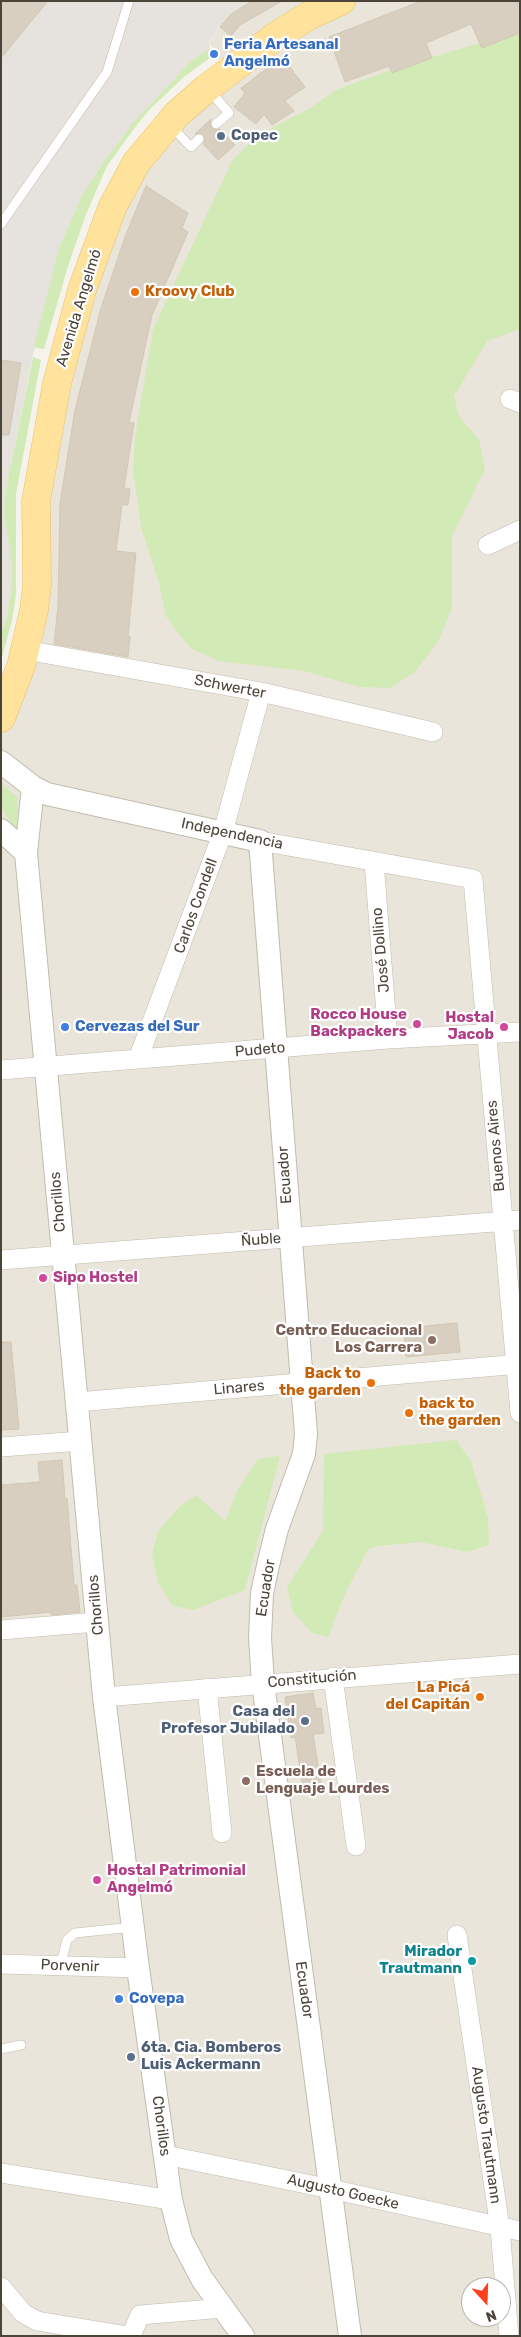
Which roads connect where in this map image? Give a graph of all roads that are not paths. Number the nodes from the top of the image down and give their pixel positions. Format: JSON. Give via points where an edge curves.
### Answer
{"nodes":[{"id":1,"x":129,"y":1,"type":"edge"},
{"id":2,"x":341,"y":1,"type":"edge"},
{"id":3,"x":207,"y":88,"type":"junction"},
{"id":4,"x":168,"y":122,"type":"junction"},
{"id":5,"x":216,"y":124,"type":"dead end"},
{"id":6,"x":199,"y":139,"type":"dead end"},
{"id":7,"x":1,"y":224,"type":"edge"},
{"id":8,"x":520,"y":530,"type":"edge"},
{"id":9,"x":488,"y":545,"type":"dead end"},
{"id":10,"x":25,"y":650,"type":"junction"},
{"id":11,"x":261,"y":692,"type":"junction"},
{"id":12,"x":1,"y":718,"type":"edge"},
{"id":13,"x":433,"y":732,"type":"dead end"},
{"id":14,"x":1,"y":762,"type":"edge"},
{"id":15,"x":33,"y":787,"type":"junction"},
{"id":16,"x":1,"y":830,"type":"edge"},
{"id":17,"x":223,"y":832,"type":"junction"},
{"id":18,"x":260,"y":842,"type":"junction"},
{"id":19,"x":26,"y":853,"type":"junction"},
{"id":20,"x":374,"y":862,"type":"junction"},
{"id":21,"x":473,"y":878,"type":"joint"},
{"id":22,"x":520,"y":1032,"type":"edge"},
{"id":23,"x":487,"y":1034,"type":"junction"},
{"id":24,"x":388,"y":1039,"type":"junction"},
{"id":25,"x":276,"y":1049,"type":"junction"},
{"id":26,"x":138,"y":1059,"type":"junction"},
{"id":27,"x":46,"y":1066,"type":"junction"},
{"id":28,"x":1,"y":1070,"type":"edge"},
{"id":29,"x":511,"y":1220,"type":"edge"},
{"id":30,"x":290,"y":1238,"type":"junction"},
{"id":31,"x":63,"y":1255,"type":"junction"},
{"id":32,"x":1,"y":1260,"type":"edge"},
{"id":33,"x":517,"y":1364,"type":"edge"},
{"id":34,"x":301,"y":1383,"type":"junction"},
{"id":35,"x":77,"y":1402,"type":"junction"},
{"id":36,"x":520,"y":1412,"type":"edge"},
{"id":37,"x":81,"y":1441,"type":"junction"},
{"id":38,"x":1,"y":1447,"type":"edge"},
{"id":39,"x":97,"y":1622,"type":"junction"},
{"id":40,"x":1,"y":1630,"type":"edge"},
{"id":41,"x":520,"y":1664,"type":"edge"},
{"id":42,"x":333,"y":1677,"type":"junction"},
{"id":43,"x":263,"y":1683,"type":"junction"},
{"id":44,"x":207,"y":1688,"type":"junction"},
{"id":45,"x":104,"y":1697,"type":"junction"},
{"id":46,"x":222,"y":1833,"type":"dead end"},
{"id":47,"x":356,"y":1846,"type":"dead end"},
{"id":48,"x":133,"y":1927,"type":"junction"},
{"id":49,"x":457,"y":1935,"type":"dead end"},
{"id":50,"x":1,"y":1964,"type":"edge"},
{"id":51,"x":60,"y":1966,"type":"junction"},
{"id":52,"x":138,"y":1968,"type":"junction"},
{"id":53,"x":21,"y":2045,"type":"dead end"},
{"id":54,"x":1,"y":2049,"type":"edge"},
{"id":55,"x":165,"y":2155,"type":"junction"},
{"id":56,"x":1,"y":2173,"type":"edge"},
{"id":57,"x":331,"y":2189,"type":"junction"},
{"id":58,"x":172,"y":2200,"type":"junction"},
{"id":59,"x":500,"y":2228,"type":"junction"},
{"id":60,"x":520,"y":2232,"type":"edge"},
{"id":61,"x":1,"y":2288,"type":"edge"},
{"id":62,"x":224,"y":2308,"type":"junction"},
{"id":63,"x":130,"y":2336,"type":"edge"},
{"id":64,"x":242,"y":2336,"type":"edge"},
{"id":65,"x":350,"y":2336,"type":"edge"},
{"id":66,"x":509,"y":2336,"type":"edge"}],
"edges":[{"from":1,"to":7,"type":"lane","via":[[108,72]]},
{"from":2,"to":3,"type":"main road","name":"Avenida Angelmó","via":[[276,36]]},
{"from":3,"to":4,"type":"main road","name":"Avenida Angelmó"},
{"from":3,"to":5,"type":"lane","via":[[229,113]]},
{"from":4,"to":6,"type":"lane","via":[[191,147]]},
{"from":4,"to":10,"type":"main road","name":"Avenida Angelmó","via":[[136,162],[112,208],[73,321],[57,383],[39,478],[35,517],[36,598]]},
{"from":8,"to":9,"type":"street"},
{"from":10,"to":11,"type":"street","name":"Schwerter"},
{"from":10,"to":12,"type":"main road","name":"Avenida Angelmó"},
{"from":11,"to":13,"type":"street","name":"Schwerter"},
{"from":11,"to":17,"type":"street","name":"Carlos Condell"},
{"from":14,"to":15,"type":"street","name":"Independencia"},
{"from":15,"to":17,"type":"street","name":"Independencia","via":[[61,797]]},
{"from":15,"to":19,"type":"street","name":"Chorillos"},
{"from":16,"to":19,"type":"street"},
{"from":17,"to":18,"type":"street","name":"Independencia"},
{"from":17,"to":26,"type":"street","name":"Carlos Condell"},
{"from":18,"to":20,"type":"street","name":"Independencia"},
{"from":18,"to":25,"type":"street","name":"Ecuador"},
{"from":19,"to":27,"type":"street","name":"Chorillos"},
{"from":20,"to":21,"type":"street","name":"Independencia"},
{"from":20,"to":24,"type":"street","name":"José Dollino"},
{"from":21,"to":23,"type":"street","name":"Buenos Aires"},
{"from":22,"to":23,"type":"street","name":"Pudeto"},
{"from":23,"to":24,"type":"street","name":"Pudeto"},
{"from":23,"to":29,"type":"street","name":"Buenos Aires"},
{"from":24,"to":25,"type":"street","name":"Pudeto"},
{"from":25,"to":26,"type":"street","name":"Pudeto"},
{"from":25,"to":30,"type":"street","name":"Ecuador"},
{"from":26,"to":27,"type":"street","name":"Pudeto"},
{"from":27,"to":28,"type":"street","name":"Pudeto"},
{"from":27,"to":31,"type":"street","name":"Chorillos"},
{"from":29,"to":30,"type":"street","name":"Ñuble"},
{"from":29,"to":33,"type":"street","name":"Buenos Aires"},
{"from":30,"to":31,"type":"street","name":"Ñuble"},
{"from":30,"to":34,"type":"street","name":"Ecuador"},
{"from":31,"to":32,"type":"street","name":"Ñuble"},
{"from":31,"to":35,"type":"street","name":"Chorillos"},
{"from":33,"to":34,"type":"street","name":"Linares"},
{"from":33,"to":36,"type":"street","name":"Buenos Aires"},
{"from":34,"to":35,"type":"street","name":"Linares"},
{"from":34,"to":43,"type":"street","name":"Ecuador","via":[[306,1418],[304,1454],[277,1529],[262,1593]]},
{"from":35,"to":37,"type":"street","name":"Chorillos"},
{"from":37,"to":38,"type":"street"},
{"from":37,"to":39,"type":"street","name":"Chorillos"},
{"from":39,"to":40,"type":"street"},
{"from":39,"to":45,"type":"street","name":"Chorillos"},
{"from":41,"to":42,"type":"street","name":"Constitución"},
{"from":42,"to":43,"type":"street","name":"Constitución"},
{"from":42,"to":47,"type":"street"},
{"from":43,"to":44,"type":"street","name":"Constitución"},
{"from":43,"to":57,"type":"street","name":"Ecuador"},
{"from":44,"to":45,"type":"street","name":"Constitución"},
{"from":44,"to":46,"type":"street"},
{"from":45,"to":48,"type":"street","name":"Chorillos"},
{"from":48,"to":51,"type":"lane","via":[[75,1933],[67,1940]]},
{"from":48,"to":52,"type":"street","name":"Chorillos"},
{"from":49,"to":59,"type":"street","name":"Augusto Trautmann"},
{"from":50,"to":51,"type":"street","name":"Porvenir"},
{"from":51,"to":52,"type":"street","name":"Porvenir"},
{"from":52,"to":55,"type":"street","name":"Chorillos"},
{"from":53,"to":54,"type":"lane"},
{"from":55,"to":57,"type":"street","name":"Augusto Goecke"},
{"from":55,"to":58,"type":"street","name":"Chorillos"},
{"from":56,"to":58,"type":"street"},
{"from":57,"to":59,"type":"street","name":"Augusto Goecke"},
{"from":57,"to":65,"type":"street","name":"Ecuador"},
{"from":58,"to":62,"type":"street","name":"Chorillos","via":[[187,2254]]},
{"from":59,"to":60,"type":"street","name":"Augusto Goecke"},
{"from":59,"to":66,"type":"street","name":"Augusto Trautmann"},
{"from":61,"to":63,"type":"street","via":[[23,2313],[37,2321]]},
{"from":62,"to":63,"type":"street","via":[[140,2315]]},
{"from":62,"to":64,"type":"street","name":"Chorillos"}]}
